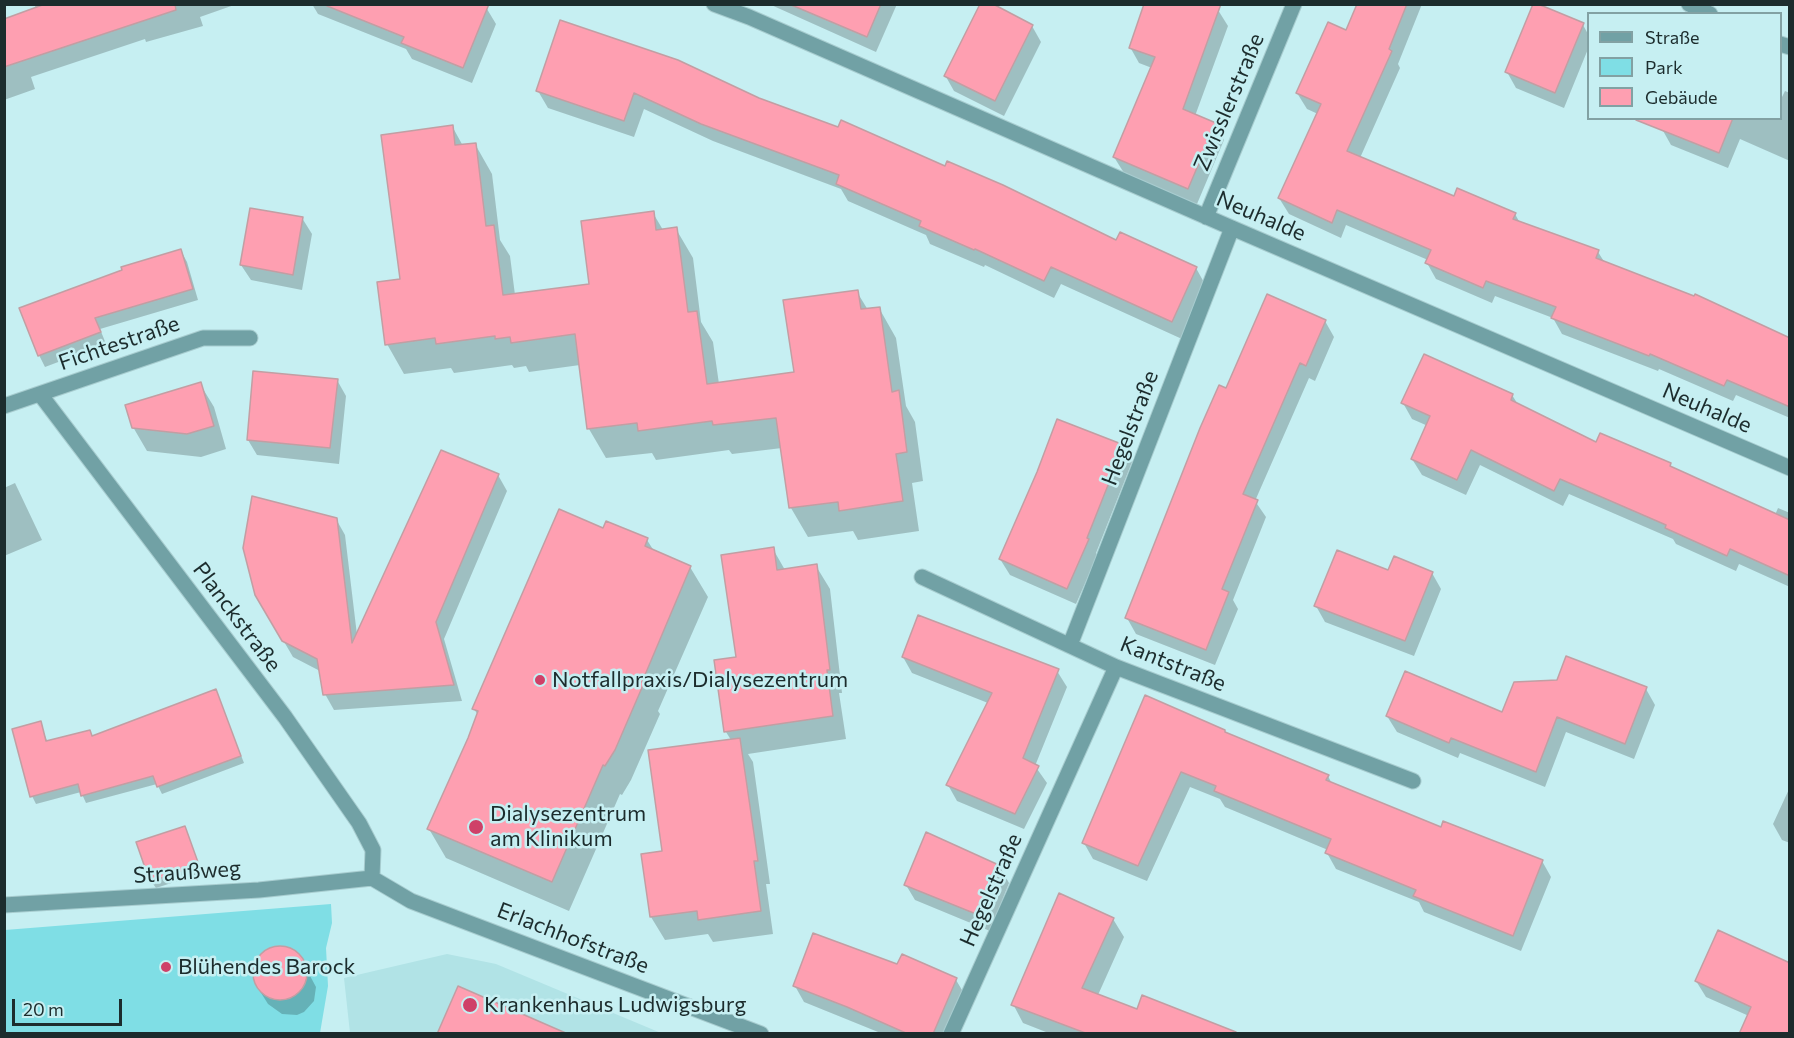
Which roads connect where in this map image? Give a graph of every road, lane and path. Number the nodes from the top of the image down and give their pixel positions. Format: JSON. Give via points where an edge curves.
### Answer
{"nodes":[{"id":1,"x":714,"y":4,"type":"edge"},
{"id":2,"x":1294,"y":4,"type":"edge"},
{"id":3,"x":1689,"y":4,"type":"edge"},
{"id":4,"x":1706,"y":12,"type":"edge"},
{"id":5,"x":1206,"y":217,"type":"junction"},
{"id":6,"x":1232,"y":228,"type":"junction"},
{"id":7,"x":250,"y":338,"type":"dead end"},
{"id":8,"x":40,"y":394,"type":"junction"},
{"id":9,"x":4,"y":406,"type":"edge"},
{"id":10,"x":1790,"y":468,"type":"edge"},
{"id":11,"x":922,"y":577,"type":"dead end"},
{"id":12,"x":1070,"y":645,"type":"junction"},
{"id":13,"x":1116,"y":667,"type":"junction"},
{"id":14,"x":1413,"y":781,"type":"dead end"},
{"id":15,"x":372,"y":878,"type":"junction"},
{"id":16,"x":4,"y":905,"type":"edge"},
{"id":17,"x":761,"y":1034,"type":"edge"},
{"id":18,"x":951,"y":1034,"type":"edge"}],
"edges":[{"from":1,"to":5,"type":"street","name":"Neuhalde"},
{"from":2,"to":5,"type":"street","name":"Zwisslerstraße"},
{"from":3,"to":4,"type":"street"},
{"from":5,"to":6,"type":"street","name":"Neuhalde"},
{"from":6,"to":10,"type":"street","name":"Neuhalde"},
{"from":6,"to":12,"type":"street","name":"Hegelstraße"},
{"from":7,"to":8,"type":"street","name":"Fichtestraße","via":[[203,338]]},
{"from":8,"to":9,"type":"street","name":"Fichtestraße"},
{"from":8,"to":15,"type":"street","name":"Planckstraße","via":[[285,717],[359,823],[373,850]]},
{"from":11,"to":12,"type":"street","name":"Kantstraße"},
{"from":12,"to":13,"type":"street","name":"Kantstraße"},
{"from":13,"to":14,"type":"street","name":"Kantstraße"},
{"from":13,"to":18,"type":"street","name":"Hegelstraße"},
{"from":15,"to":16,"type":"street","name":"Straußweg","via":[[259,890]]},
{"from":15,"to":17,"type":"street","name":"Erlachhofstraße","via":[[411,901]]}]}
